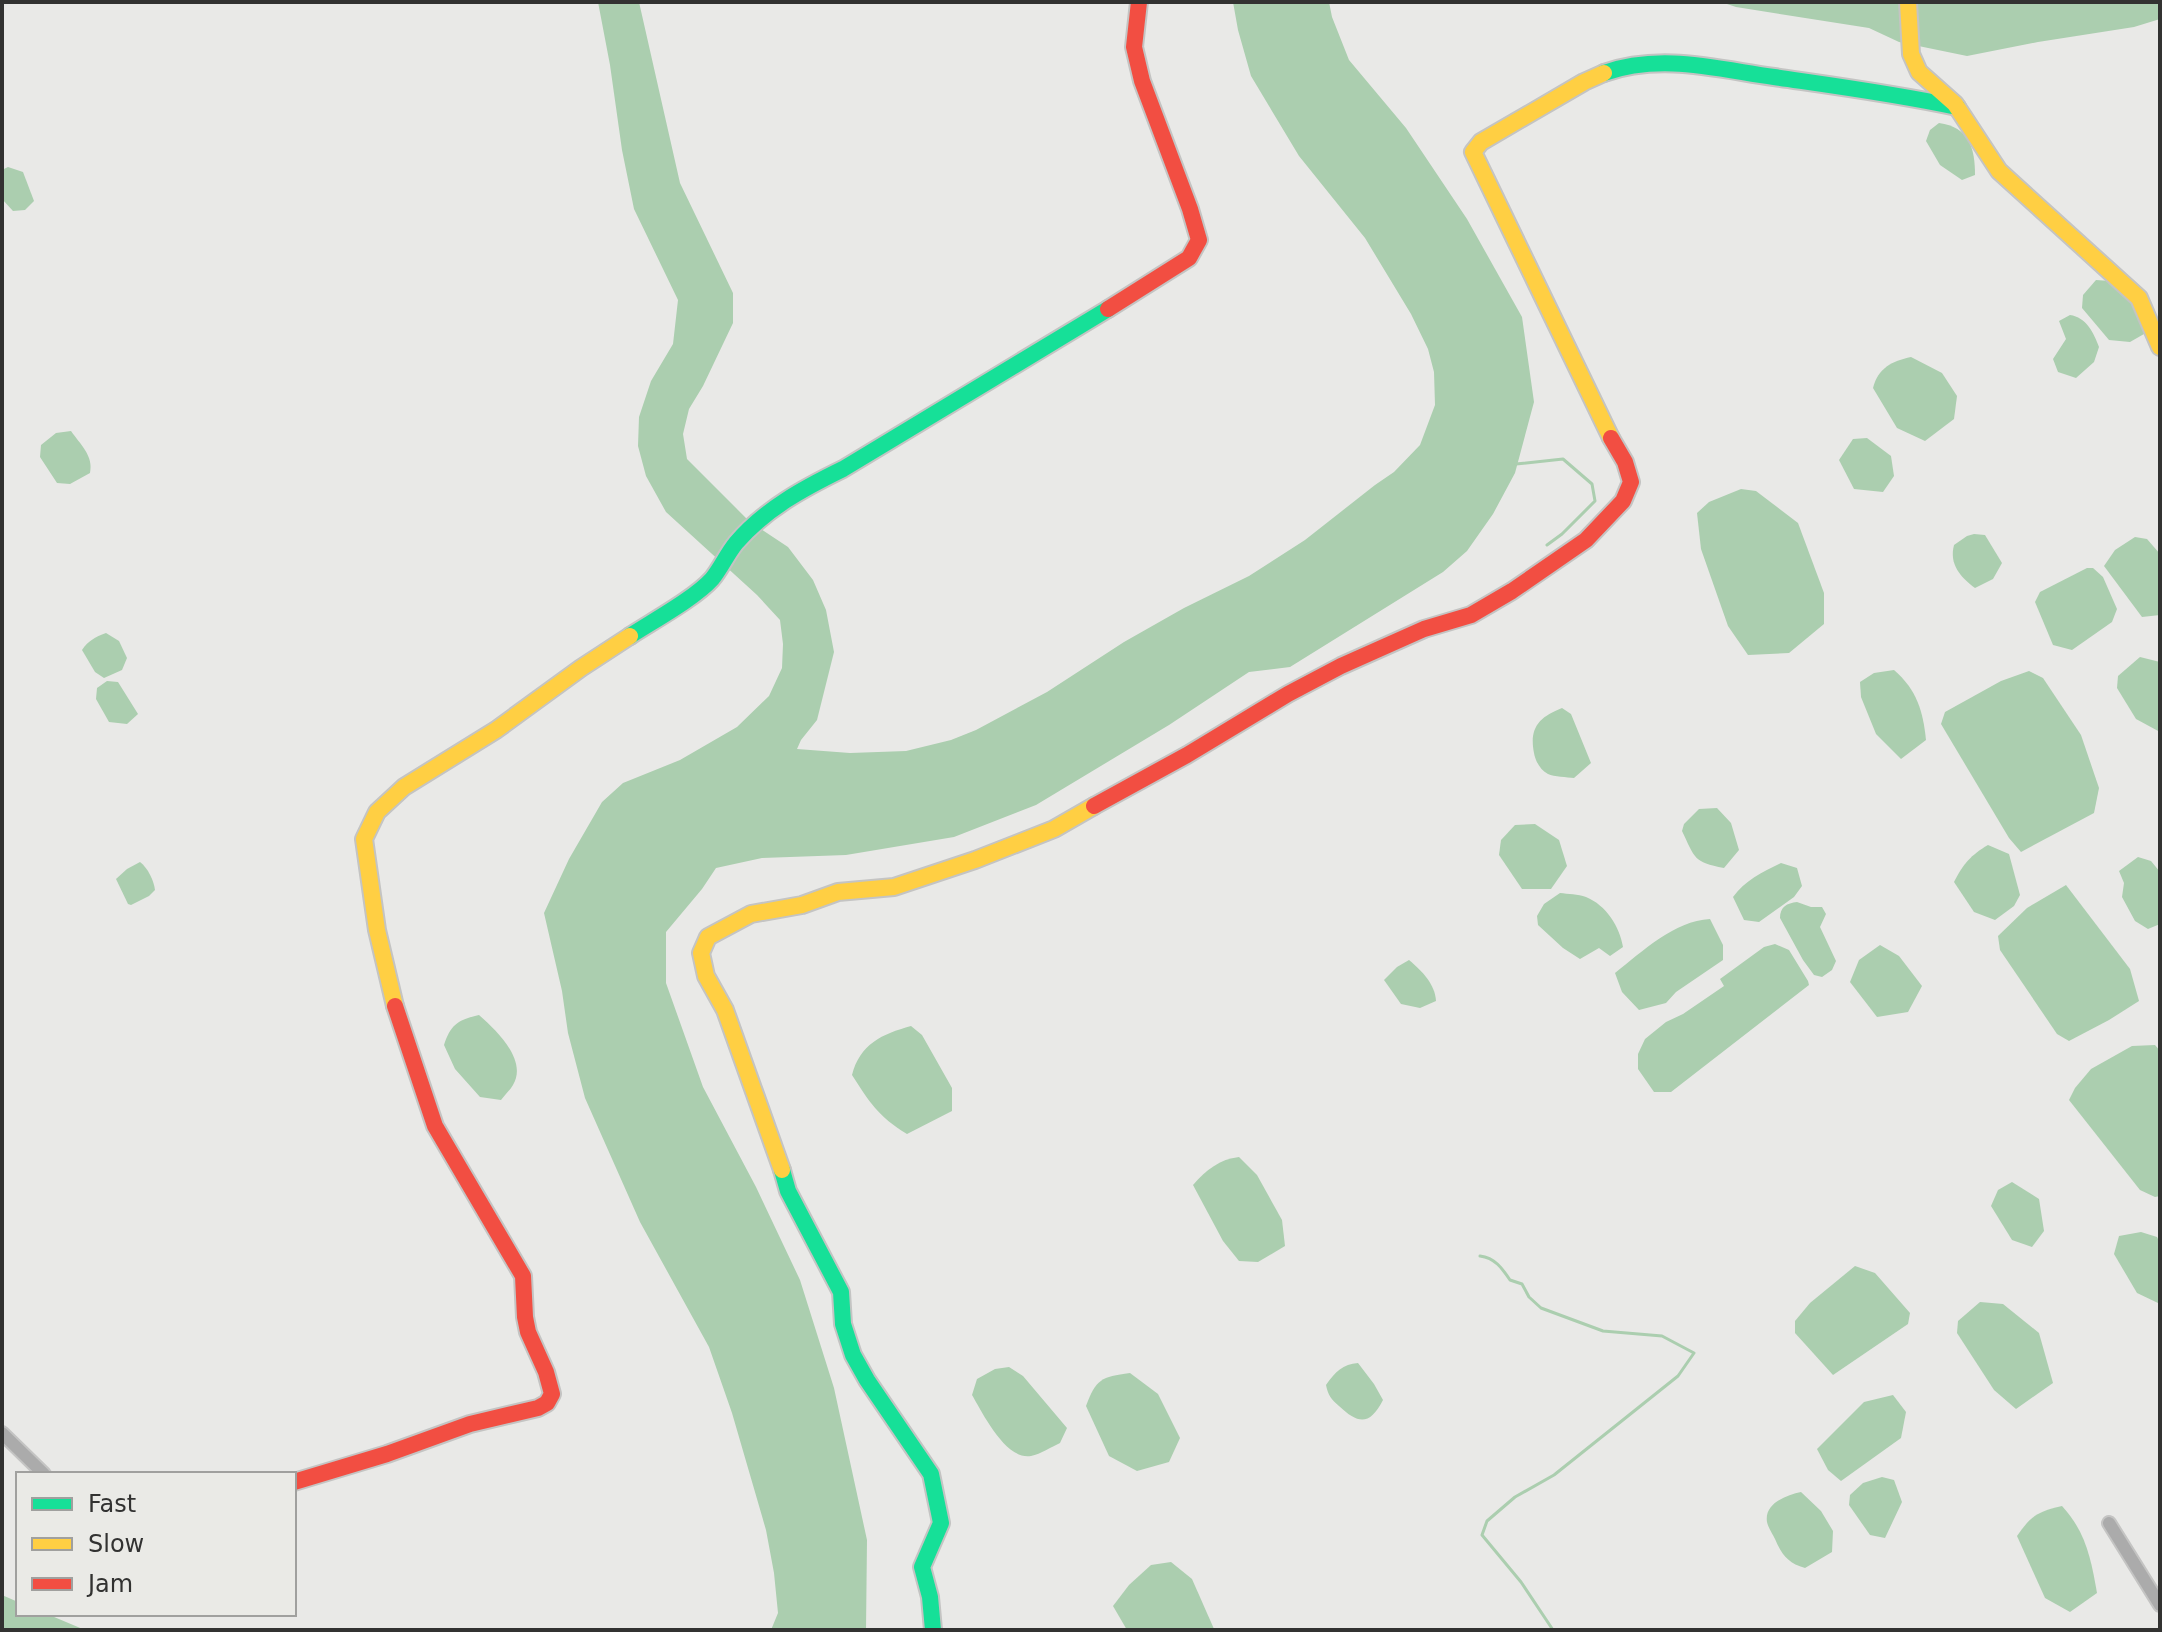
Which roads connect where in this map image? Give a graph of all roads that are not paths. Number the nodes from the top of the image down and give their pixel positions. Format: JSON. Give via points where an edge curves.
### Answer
{"nodes":[{"id":1,"x":1139,"y":2,"type":"edge"},
{"id":2,"x":1908,"y":2,"type":"edge"},
{"id":3,"x":1957,"y":107,"type":"junction"},
{"id":4,"x":2160,"y":347,"type":"edge"},
{"id":5,"x":2,"y":1433,"type":"edge"},
{"id":6,"x":42,"y":1472,"type":"edge"},
{"id":7,"x":296,"y":1481,"type":"edge"},
{"id":8,"x":2109,"y":1523,"type":"dead end"},
{"id":9,"x":2160,"y":1605,"type":"edge"},
{"id":10,"x":933,"y":1630,"type":"edge"}],
"edges":[{"from":1,"to":7,"type":"street","via":[[1134,47],[1199,240],[1189,258],[843,469],[798,491],[736,543],[711,580],[685,600],[404,787],[377,812],[364,839],[377,930],[399,1022],[435,1126],[523,1276],[528,1332],[552,1394],[538,1408],[470,1424]]},
{"from":2,"to":3,"type":"street","via":[[1911,54],[1919,72]]},
{"from":3,"to":4,"type":"street","via":[[1999,171],[2139,298]]},
{"from":3,"to":10,"type":"street","via":[[1716,67],[1651,62],[1586,80],[1481,142],[1473,152],[1631,482],[1623,501],[1586,540],[1471,615],[1424,629],[1341,666],[1054,829],[894,887],[838,892],[751,914],[708,937],[701,953],[706,976],[725,1010],[788,1191],[841,1292],[843,1324],[853,1355],[931,1474],[941,1523],[922,1567]]},
{"from":5,"to":6,"type":"street"},
{"from":8,"to":9,"type":"street"}]}
